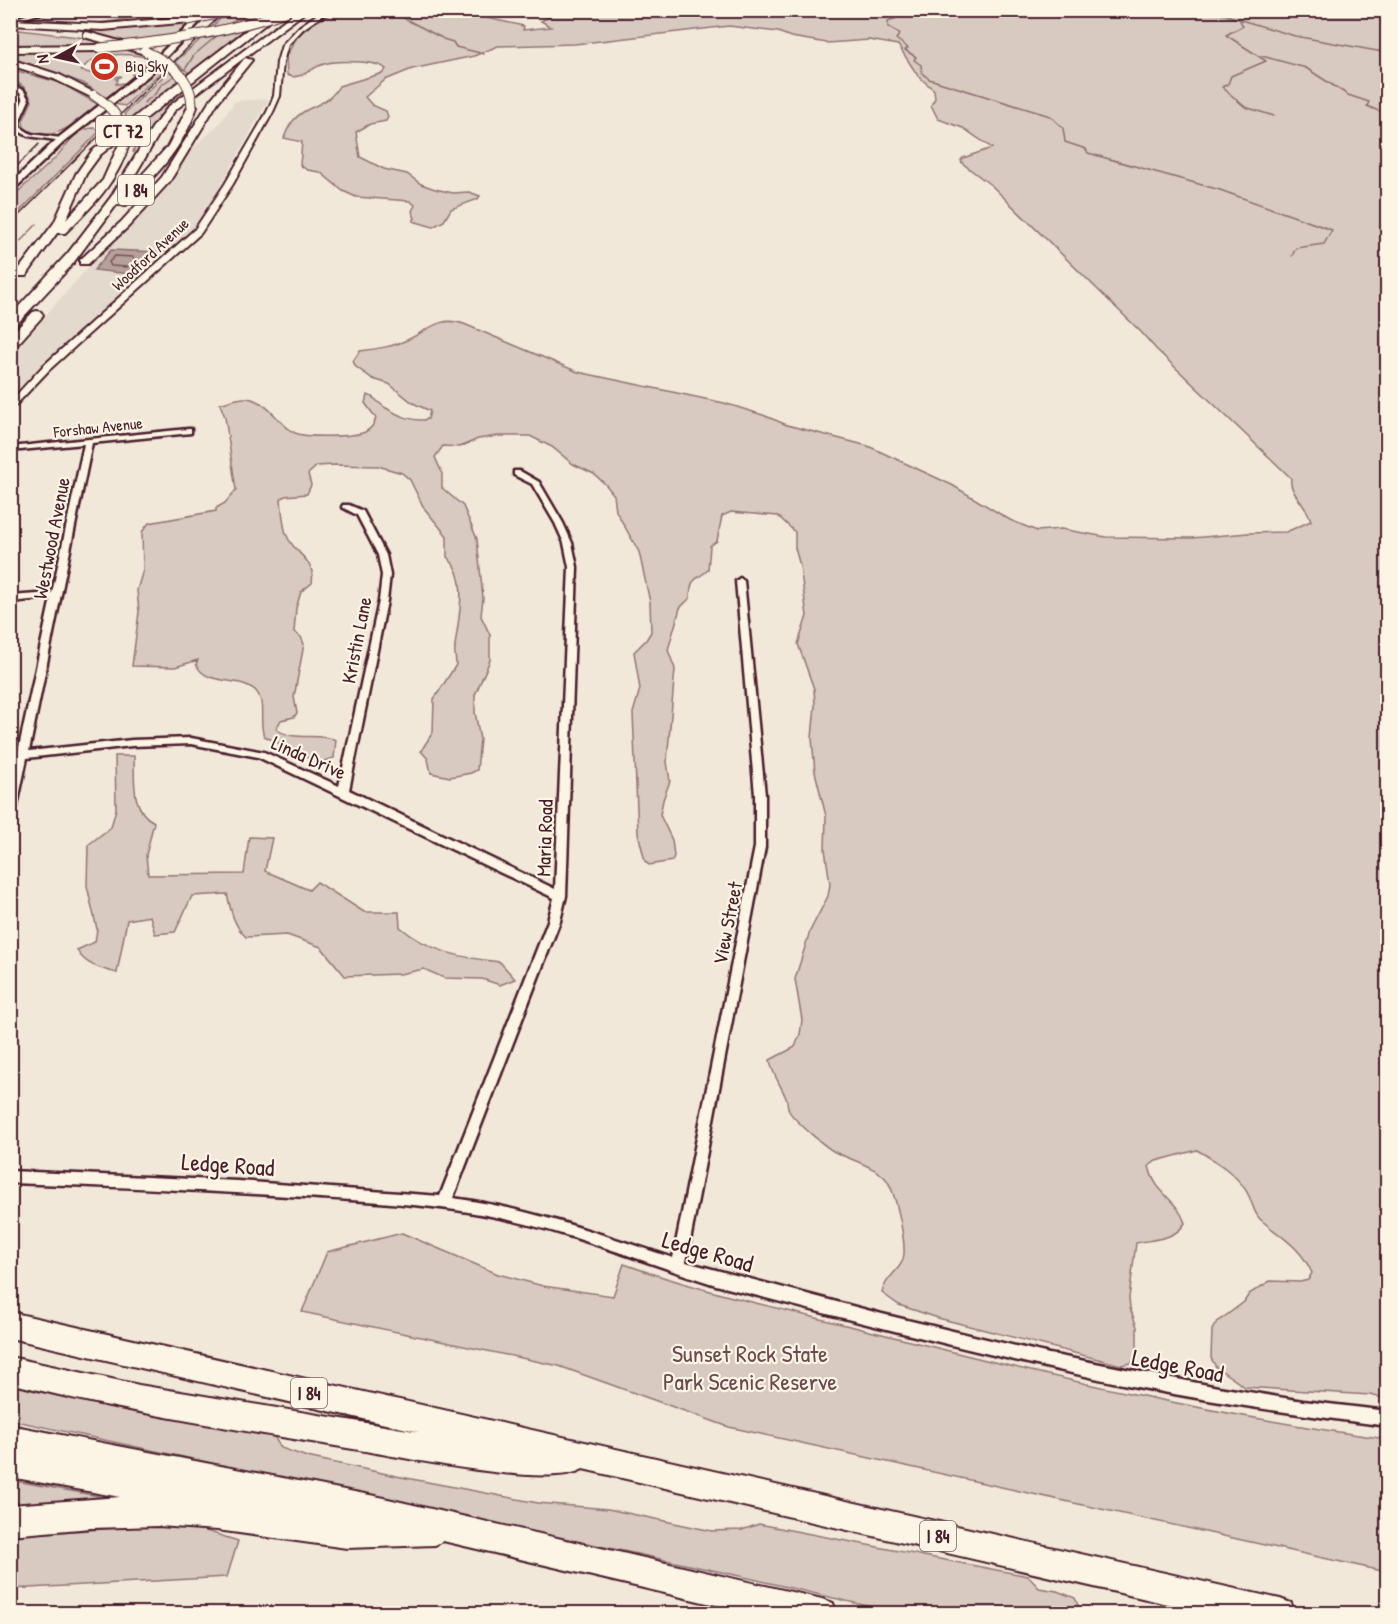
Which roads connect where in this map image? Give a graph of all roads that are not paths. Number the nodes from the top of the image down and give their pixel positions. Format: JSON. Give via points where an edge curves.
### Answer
{"nodes":[{"id":1,"x":48,"y":10,"type":"edge"},
{"id":2,"x":208,"y":10,"type":"edge"},
{"id":3,"x":236,"y":10,"type":"edge"},
{"id":4,"x":305,"y":10,"type":"edge"},
{"id":5,"x":327,"y":10,"type":"edge"},
{"id":6,"x":284,"y":11,"type":"edge"},
{"id":7,"x":11,"y":23,"type":"edge"},
{"id":8,"x":10,"y":49,"type":"edge"},
{"id":9,"x":10,"y":63,"type":"edge"},
{"id":10,"x":10,"y":84,"type":"edge"},
{"id":11,"x":10,"y":91,"type":"edge"},
{"id":12,"x":10,"y":117,"type":"edge"},
{"id":13,"x":10,"y":132,"type":"edge"},
{"id":14,"x":180,"y":135,"type":"junction"},
{"id":15,"x":61,"y":140,"type":"junction"},
{"id":16,"x":10,"y":190,"type":"edge"},
{"id":17,"x":84,"y":262,"type":"junction"},
{"id":18,"x":67,"y":263,"type":"junction"},
{"id":19,"x":22,"y":273,"type":"junction"},
{"id":20,"x":10,"y":284,"type":"edge"},
{"id":21,"x":62,"y":287,"type":"dead end"},
{"id":22,"x":47,"y":303,"type":"dead end"},
{"id":23,"x":10,"y":324,"type":"edge"},
{"id":24,"x":10,"y":344,"type":"edge"},
{"id":25,"x":10,"y":408,"type":"edge"},
{"id":26,"x":188,"y":431,"type":"dead end"},
{"id":27,"x":88,"y":442,"type":"junction"},
{"id":28,"x":10,"y":449,"type":"edge"},
{"id":29,"x":517,"y":472,"type":"dead end"},
{"id":30,"x":346,"y":507,"type":"dead end"},
{"id":31,"x":740,"y":581,"type":"dead end"},
{"id":32,"x":57,"y":595,"type":"junction"},
{"id":33,"x":10,"y":599,"type":"edge"},
{"id":34,"x":10,"y":756,"type":"edge"},
{"id":35,"x":23,"y":756,"type":"junction"},
{"id":36,"x":343,"y":792,"type":"junction"},
{"id":37,"x":10,"y":816,"type":"edge"},
{"id":38,"x":560,"y":896,"type":"junction"},
{"id":39,"x":10,"y":1177,"type":"edge"},
{"id":40,"x":444,"y":1203,"type":"junction"},
{"id":41,"x":678,"y":1268,"type":"junction"},
{"id":42,"x":10,"y":1325,"type":"edge"},
{"id":43,"x":10,"y":1370,"type":"edge"},
{"id":44,"x":1388,"y":1419,"type":"edge"},
{"id":45,"x":10,"y":1439,"type":"edge"},
{"id":46,"x":597,"y":1459,"type":"junction"},
{"id":47,"x":10,"y":1463,"type":"edge"},
{"id":48,"x":330,"y":1502,"type":"junction"},
{"id":49,"x":10,"y":1520,"type":"edge"},
{"id":50,"x":455,"y":1528,"type":"junction"},
{"id":51,"x":822,"y":1614,"type":"edge"},
{"id":52,"x":1280,"y":1614,"type":"edge"}],
"edges":[{"from":1,"to":7,"type":"street"},
{"from":2,"to":15,"type":"main road","via":[[129,88]]},
{"from":3,"to":7,"type":"highway","bridge":true,"via":[[188,20],[107,27]]},
{"from":4,"to":17,"type":"highway","via":[[234,75],[166,179]]},
{"from":4,"to":18,"type":"highway","number":"CT 72","via":[[172,108],[110,208]]},
{"from":5,"to":25,"type":"street","name":"Woodford Avenue","via":[[285,45],[278,96],[267,120],[198,231],[46,368]]},
{"from":6,"to":8,"type":"highway","bridge":true,"via":[[203,35],[100,48]]},
{"from":6,"to":19,"type":"highway","number":"CT 72","via":[[175,88],[96,153],[83,170],[54,229]]},
{"from":7,"to":14,"type":"highway","number":"I 84","bridge":true,"via":[[92,36],[145,51],[168,63],[185,78],[192,92],[192,107]]},
{"from":9,"to":19,"type":"highway","number":"I 84","bridge":true,"via":[[71,82],[108,104],[117,115],[124,144],[102,188]]},
{"from":10,"to":15,"type":"street","via":[[26,100],[17,128],[30,135]]},
{"from":11,"to":12,"type":"street","via":[[17,101]]},
{"from":13,"to":15,"type":"street","via":[[32,139]]},
{"from":14,"to":17,"type":"highway","via":[[162,170]]},
{"from":14,"to":18,"type":"highway","number":"I 84","via":[[150,175]]},
{"from":15,"to":16,"type":"main road"},
{"from":17,"to":21,"type":"highway"},
{"from":18,"to":23,"type":"highway","number":"I 84"},
{"from":19,"to":20,"type":"highway","number":"I 84"},
{"from":22,"to":24,"type":"highway"},
{"from":26,"to":27,"type":"street","name":"Forshaw Avenue"},
{"from":27,"to":28,"type":"street","name":"Forshaw Avenue"},
{"from":27,"to":32,"type":"street","name":"Westwood Avenue"},
{"from":29,"to":38,"type":"street","name":"Maria Road","via":[[535,482],[559,522],[573,567]]},
{"from":30,"to":36,"type":"street","name":"Kristin Lane","via":[[360,513],[382,555],[386,575]]},
{"from":31,"to":41,"type":"street","name":"View Street","via":[[760,795],[760,847]]},
{"from":32,"to":33,"type":"street"},
{"from":32,"to":35,"type":"street","name":"Westwood Avenue"},
{"from":34,"to":35,"type":"street","name":"Linda Drive"},
{"from":35,"to":36,"type":"street","name":"Linda Drive","via":[[132,743],[191,741],[260,754]]},
{"from":35,"to":37,"type":"street","name":"Westwood Avenue"},
{"from":36,"to":38,"type":"street","name":"Linda Drive"},
{"from":38,"to":40,"type":"street","name":"Maria Road","via":[[554,921]]},
{"from":39,"to":40,"type":"street","name":"Ledge Road","via":[[185,1183]]},
{"from":40,"to":41,"type":"street","name":"Ledge Road","via":[[560,1227]]},
{"from":41,"to":44,"type":"street","name":"Ledge Road","via":[[1095,1371],[1278,1406]]},
{"from":42,"to":46,"type":"highway","number":"I 84"},
{"from":43,"to":46,"type":"highway","via":[[152,1402],[504,1458]]},
{"from":45,"to":48,"type":"highway"},
{"from":46,"to":52,"type":"highway","number":"I 84"},
{"from":47,"to":48,"type":"highway","via":[[236,1504]]},
{"from":48,"to":50,"type":"highway"},
{"from":49,"to":50,"type":"highway","via":[[158,1510],[347,1533]]},
{"from":50,"to":51,"type":"highway"}]}
